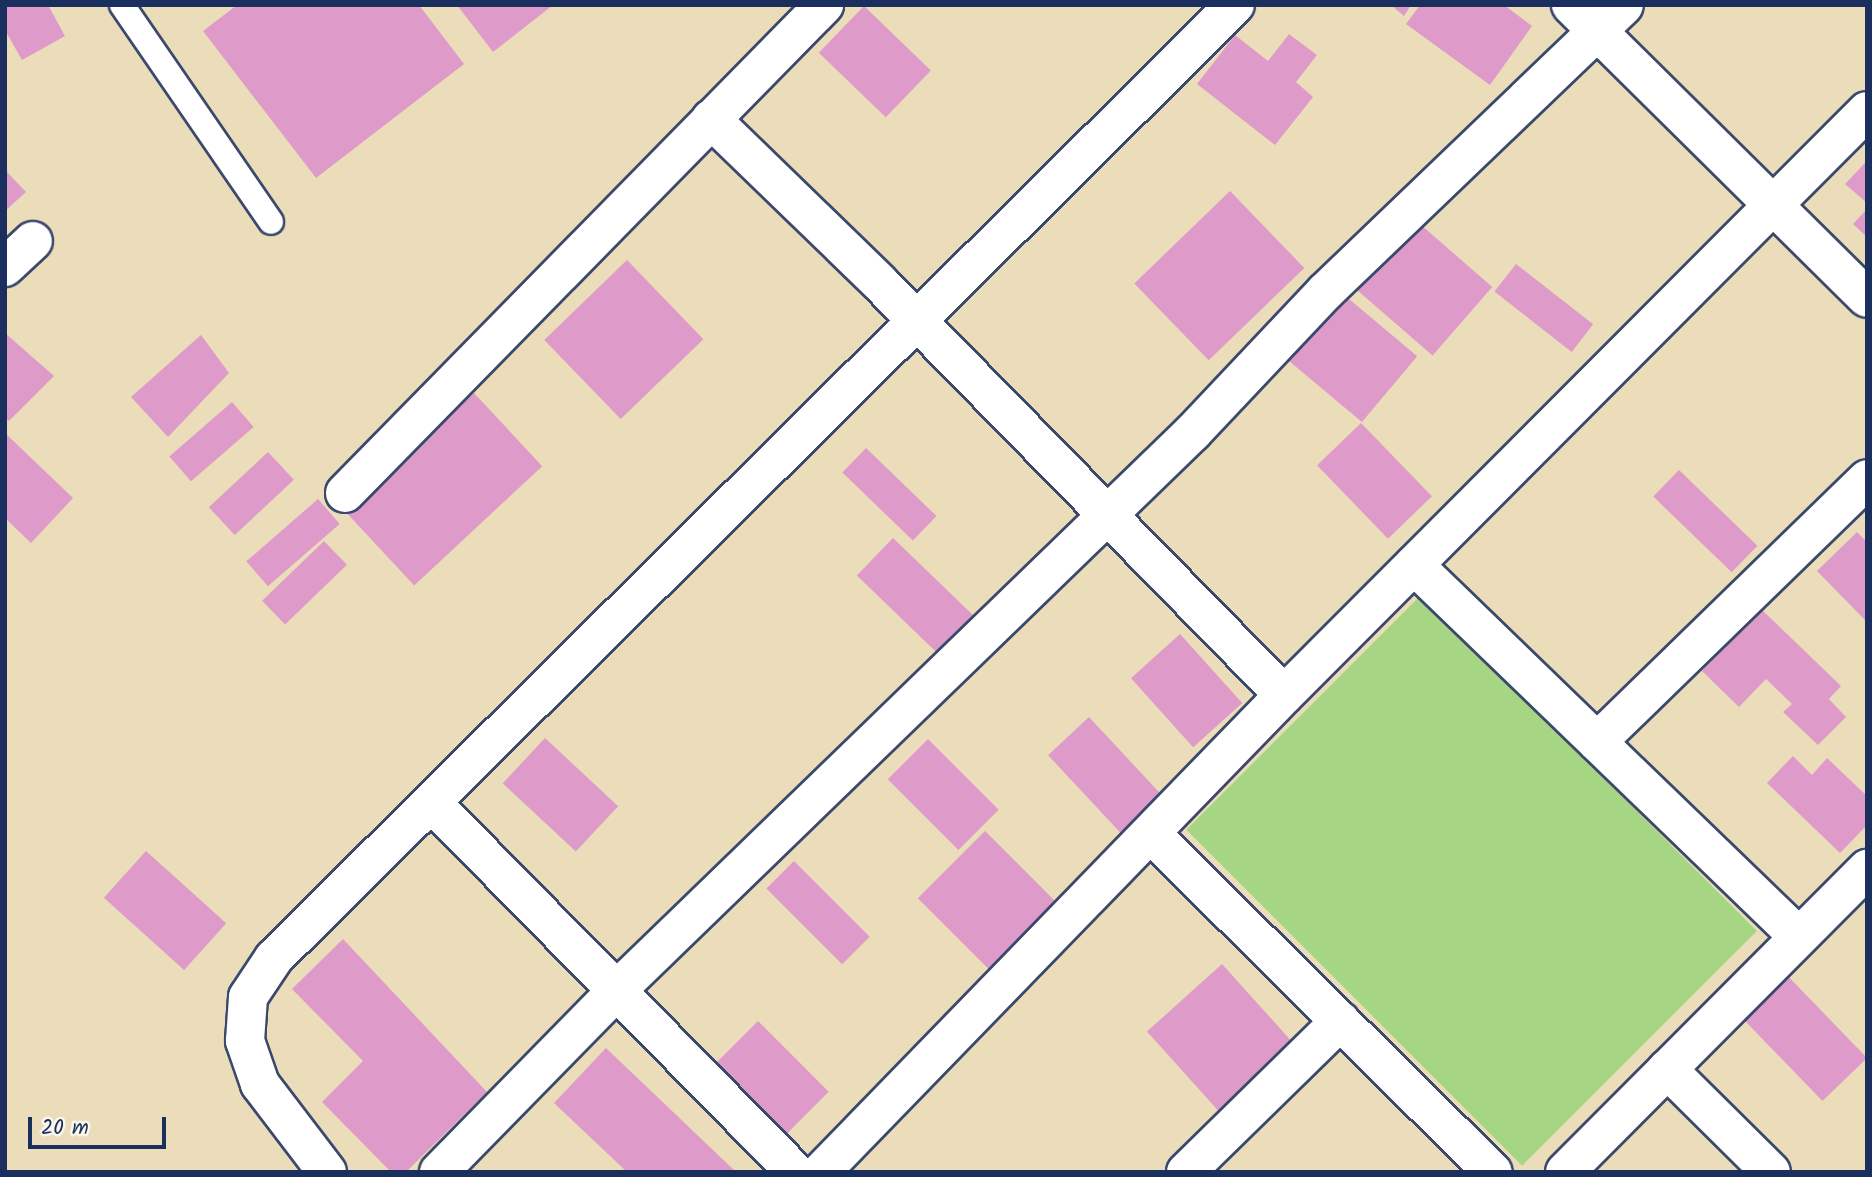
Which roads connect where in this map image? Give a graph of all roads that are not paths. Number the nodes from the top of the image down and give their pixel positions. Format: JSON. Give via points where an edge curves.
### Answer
{"nodes":[{"id":1,"x":122,"y":5,"type":"edge"},
{"id":2,"x":824,"y":5,"type":"edge"},
{"id":3,"x":1235,"y":5,"type":"edge"},
{"id":4,"x":1571,"y":5,"type":"edge"},
{"id":5,"x":1624,"y":5,"type":"edge"},
{"id":6,"x":1598,"y":32,"type":"junction"},
{"id":7,"x":1867,"y":111,"type":"edge"},
{"id":8,"x":711,"y":119,"type":"junction"},
{"id":9,"x":1773,"y":205,"type":"junction"},
{"id":10,"x":271,"y":222,"type":"dead end"},
{"id":11,"x":33,"y":241,"type":"dead end"},
{"id":12,"x":5,"y":267,"type":"edge"},
{"id":13,"x":1867,"y":298,"type":"edge"},
{"id":14,"x":916,"y":319,"type":"junction"},
{"id":15,"x":1867,"y":479,"type":"edge"},
{"id":16,"x":345,"y":493,"type":"dead end"},
{"id":17,"x":1107,"y":514,"type":"junction"},
{"id":18,"x":1414,"y":565,"type":"junction"},
{"id":19,"x":1284,"y":695,"type":"junction"},
{"id":20,"x":1597,"y":742,"type":"junction"},
{"id":21,"x":431,"y":802,"type":"junction"},
{"id":22,"x":1150,"y":833,"type":"junction"},
{"id":23,"x":1867,"y":869,"type":"edge"},
{"id":24,"x":1799,"y":937,"type":"junction"},
{"id":25,"x":618,"y":989,"type":"junction"},
{"id":26,"x":1339,"y":1021,"type":"junction"},
{"id":27,"x":1667,"y":1069,"type":"junction"},
{"id":28,"x":327,"y":1172,"type":"edge"},
{"id":29,"x":439,"y":1172,"type":"edge"},
{"id":30,"x":794,"y":1172,"type":"edge"},
{"id":31,"x":821,"y":1172,"type":"edge"},
{"id":32,"x":1186,"y":1172,"type":"edge"},
{"id":33,"x":1492,"y":1172,"type":"edge"},
{"id":34,"x":1565,"y":1172,"type":"edge"},
{"id":35,"x":1771,"y":1172,"type":"edge"}],
"edges":[{"from":1,"to":10,"type":"lane"},
{"from":2,"to":8,"type":"street"},
{"from":3,"to":14,"type":"street"},
{"from":4,"to":6,"type":"street"},
{"from":5,"to":6,"type":"street"},
{"from":6,"to":9,"type":"street"},
{"from":6,"to":17,"type":"street","via":[[1325,292]]},
{"from":7,"to":9,"type":"street"},
{"from":8,"to":14,"type":"street"},
{"from":8,"to":16,"type":"street"},
{"from":9,"to":13,"type":"street"},
{"from":9,"to":18,"type":"street"},
{"from":11,"to":12,"type":"street"},
{"from":14,"to":17,"type":"street"},
{"from":14,"to":21,"type":"street"},
{"from":15,"to":20,"type":"street"},
{"from":17,"to":19,"type":"street"},
{"from":17,"to":25,"type":"street"},
{"from":18,"to":19,"type":"street"},
{"from":18,"to":20,"type":"street"},
{"from":19,"to":22,"type":"street"},
{"from":20,"to":24,"type":"street"},
{"from":21,"to":25,"type":"street"},
{"from":21,"to":28,"type":"street","via":[[274,958],[248,997],[245,1041],[260,1084]]},
{"from":22,"to":26,"type":"street"},
{"from":22,"to":31,"type":"street"},
{"from":23,"to":24,"type":"street"},
{"from":24,"to":27,"type":"street"},
{"from":25,"to":29,"type":"street"},
{"from":25,"to":30,"type":"street"},
{"from":26,"to":32,"type":"street"},
{"from":26,"to":33,"type":"street"},
{"from":27,"to":34,"type":"street"},
{"from":27,"to":35,"type":"street"}]}
